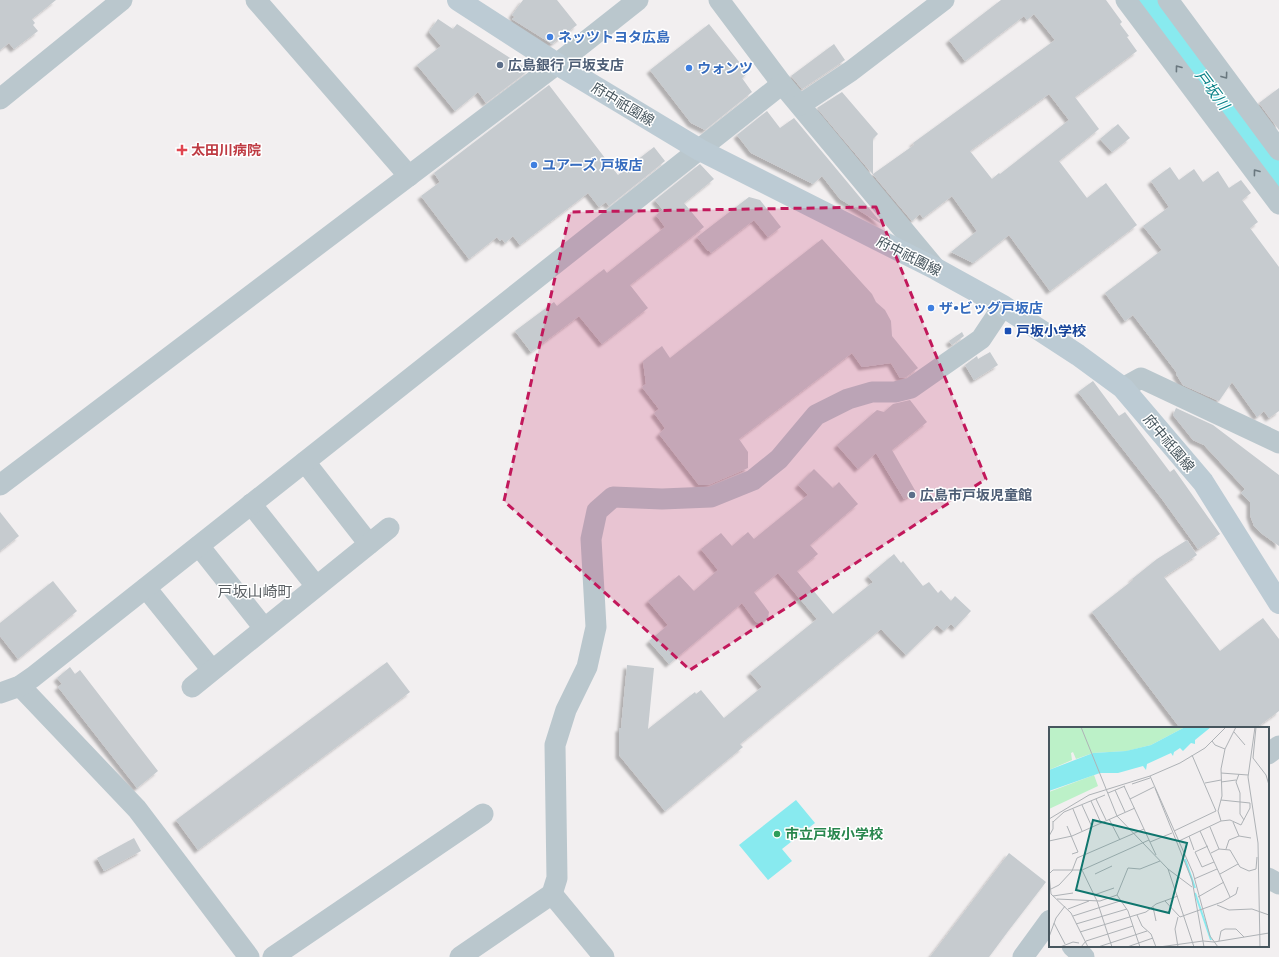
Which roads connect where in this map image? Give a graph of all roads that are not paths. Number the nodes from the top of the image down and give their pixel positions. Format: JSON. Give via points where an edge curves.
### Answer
{"nodes":[{"id":1,"x":256,"y":0,"type":"edge"},
{"id":2,"x":458,"y":0,"type":"edge"},
{"id":3,"x":638,"y":0,"type":"edge"},
{"id":4,"x":719,"y":0,"type":"edge"},
{"id":5,"x":944,"y":0,"type":"edge"},
{"id":6,"x":1126,"y":0,"type":"edge"},
{"id":7,"x":1160,"y":0,"type":"edge"},
{"id":8,"x":1168,"y":0,"type":"edge"},
{"id":9,"x":110,"y":3,"type":"edge"},
{"id":10,"x":1139,"y":16,"type":"junction"},
{"id":11,"x":557,"y":64,"type":"junction"},
{"id":12,"x":782,"y":84,"type":"junction"},
{"id":13,"x":2,"y":92,"type":"edge"},
{"id":14,"x":800,"y":105,"type":"junction"},
{"id":15,"x":700,"y":150,"type":"junction"},
{"id":16,"x":1279,"y":150,"type":"edge"},
{"id":17,"x":409,"y":176,"type":"junction"},
{"id":18,"x":1279,"y":204,"type":"edge"},
{"id":19,"x":936,"y":269,"type":"junction"},
{"id":20,"x":1003,"y":306,"type":"junction"},
{"id":21,"x":1123,"y":388,"type":"junction"},
{"id":22,"x":1279,"y":443,"type":"edge"},
{"id":23,"x":305,"y":462,"type":"junction"},
{"id":24,"x":0,"y":485,"type":"edge"},
{"id":25,"x":252,"y":504,"type":"junction"},
{"id":26,"x":389,"y":528,"type":"dead end"},
{"id":27,"x":369,"y":544,"type":"junction"},
{"id":28,"x":199,"y":546,"type":"junction"},
{"id":29,"x":316,"y":586,"type":"junction"},
{"id":30,"x":146,"y":588,"type":"junction"},
{"id":31,"x":1279,"y":603,"type":"edge"},
{"id":32,"x":264,"y":628,"type":"junction"},
{"id":33,"x":212,"y":670,"type":"junction"},
{"id":34,"x":20,"y":686,"type":"junction"},
{"id":35,"x":192,"y":687,"type":"dead end"},
{"id":36,"x":0,"y":693,"type":"edge"},
{"id":37,"x":1279,"y":746,"type":"edge"},
{"id":38,"x":1269,"y":753,"type":"edge"},
{"id":39,"x":483,"y":814,"type":"dead end"},
{"id":40,"x":1269,"y":879,"type":"edge"},
{"id":41,"x":1279,"y":884,"type":"edge"},
{"id":42,"x":552,"y":894,"type":"junction"},
{"id":43,"x":1049,"y":924,"type":"edge"},
{"id":44,"x":1073,"y":947,"type":"edge"},
{"id":45,"x":249,"y":957,"type":"edge"},
{"id":46,"x":272,"y":957,"type":"edge"},
{"id":47,"x":460,"y":957,"type":"edge"},
{"id":48,"x":604,"y":957,"type":"edge"},
{"id":49,"x":1023,"y":957,"type":"edge"},
{"id":50,"x":1084,"y":957,"type":"edge"}],
"edges":[{"from":1,"to":17,"type":"street"},
{"from":2,"to":11,"type":"main road","name":"府中祇園線"},
{"from":3,"to":11,"type":"street"},
{"from":4,"to":12,"type":"street"},
{"from":5,"to":14,"type":"street","via":[[851,71]]},
{"from":6,"to":10,"type":"street"},
{"from":7,"to":10,"type":"street"},
{"from":8,"to":16,"type":"street","one_way":true},
{"from":9,"to":13,"type":"street"},
{"from":18,"to":10,"type":"street","one_way":true},
{"from":11,"to":15,"type":"main road","name":"府中祇園線"},
{"from":11,"to":17,"type":"street"},
{"from":12,"to":14,"type":"street"},
{"from":12,"to":15,"type":"street"},
{"from":14,"to":19,"type":"street"},
{"from":15,"to":19,"type":"main road","name":"府中祇園線"},
{"from":15,"to":23,"type":"street"},
{"from":17,"to":24,"type":"street"},
{"from":19,"to":20,"type":"main road","name":"府中祇園線"},
{"from":20,"to":21,"type":"main road","name":"府中祇園線","via":[[1078,354]]},
{"from":20,"to":42,"type":"street","via":[[981,339],[911,388],[895,392],[872,392],[848,399],[816,415],[779,460],[753,480],[711,497],[613,497],[597,511],[591,539],[596,627],[587,667],[566,710],[555,745],[557,878]]},
{"from":21,"to":22,"type":"street","via":[[1141,378]]},
{"from":21,"to":31,"type":"main road","name":"府中祇園線","via":[[1203,482]]},
{"from":23,"to":25,"type":"street"},
{"from":23,"to":27,"type":"street"},
{"from":25,"to":28,"type":"street"},
{"from":25,"to":29,"type":"street"},
{"from":26,"to":27,"type":"street"},
{"from":27,"to":29,"type":"street"},
{"from":28,"to":30,"type":"street"},
{"from":28,"to":32,"type":"street"},
{"from":29,"to":32,"type":"street"},
{"from":30,"to":33,"type":"street"},
{"from":30,"to":34,"type":"street"},
{"from":32,"to":33,"type":"street"},
{"from":33,"to":35,"type":"street"},
{"from":34,"to":36,"type":"street"},
{"from":34,"to":45,"type":"street","via":[[137,809]]},
{"from":37,"to":38,"type":"street"},
{"from":39,"to":46,"type":"street"},
{"from":40,"to":41,"type":"street"},
{"from":42,"to":47,"type":"street"},
{"from":42,"to":48,"type":"street"},
{"from":43,"to":49,"type":"street"},
{"from":44,"to":50,"type":"street"}]}
